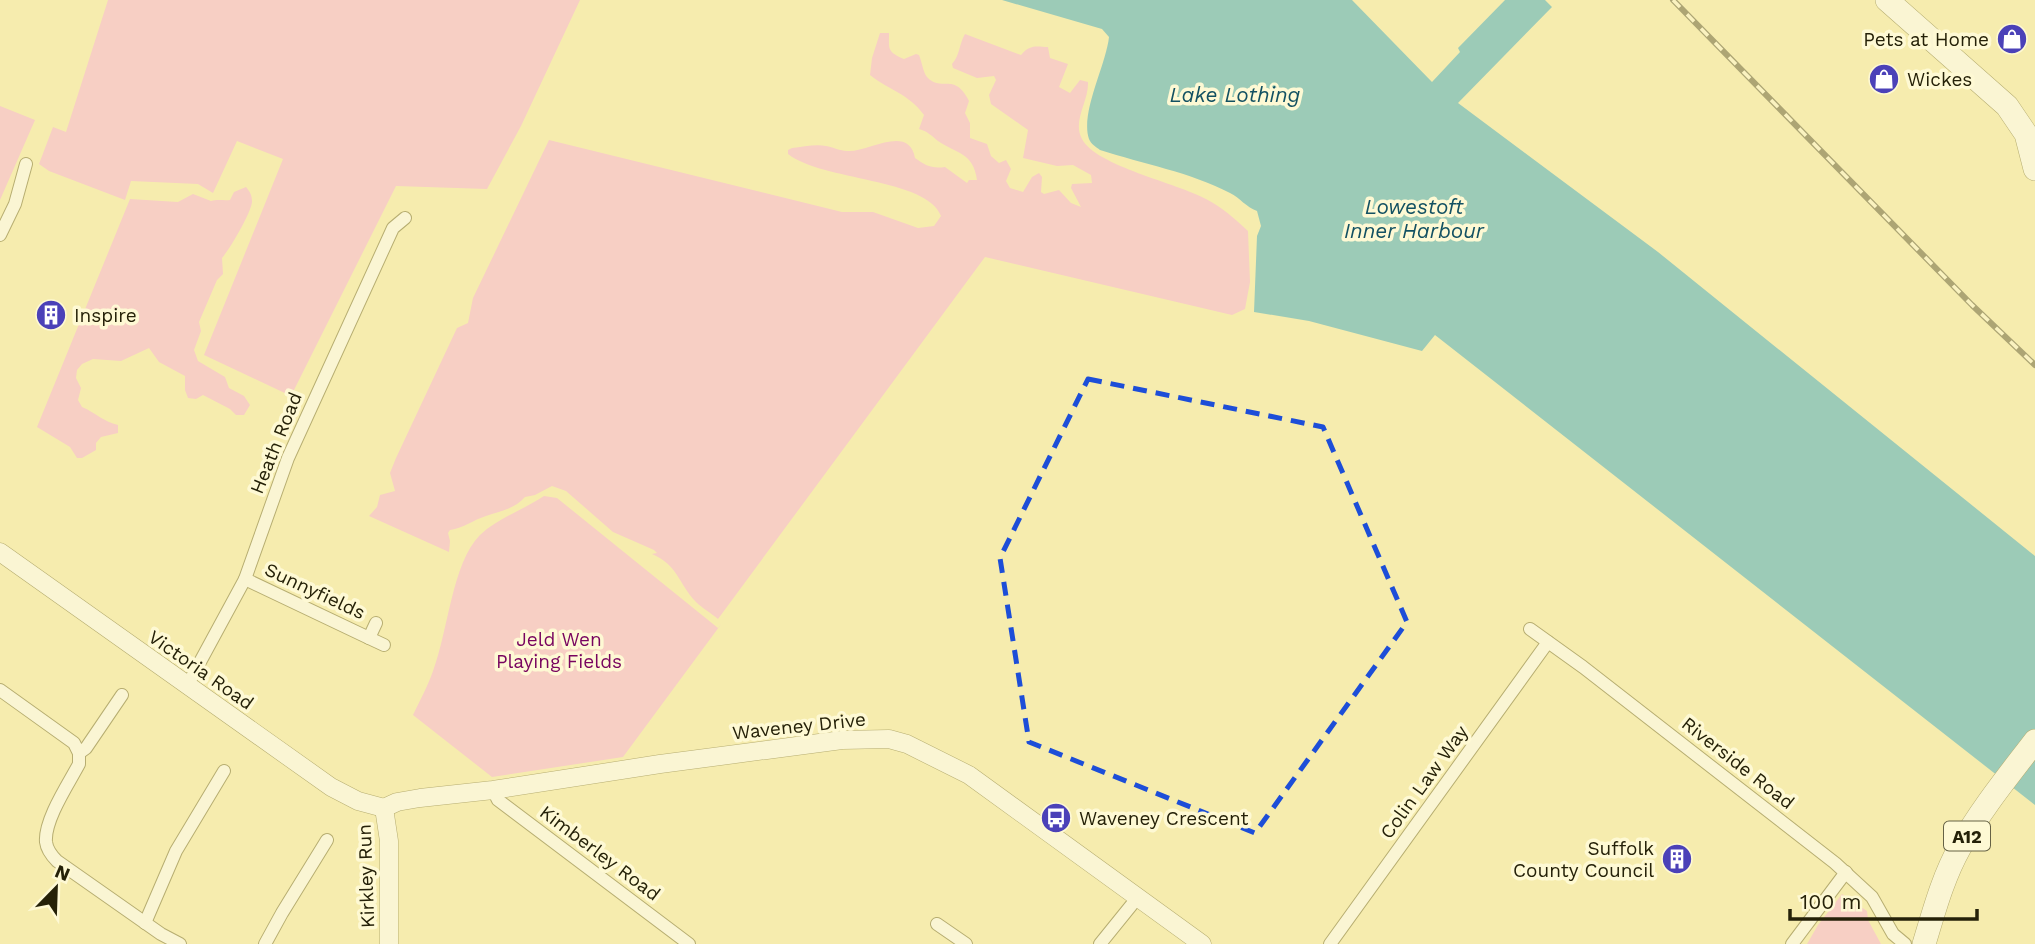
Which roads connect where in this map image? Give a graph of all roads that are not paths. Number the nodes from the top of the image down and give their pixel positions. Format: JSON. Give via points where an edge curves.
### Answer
{"nodes":[{"id":1,"x":1887,"y":0,"type":"edge"},
{"id":2,"x":26,"y":164,"type":"dead end"},
{"id":3,"x":2035,"y":169,"type":"edge"},
{"id":4,"x":405,"y":218,"type":"dead end"},
{"id":5,"x":0,"y":235,"type":"edge"},
{"id":6,"x":0,"y":552,"type":"edge"},
{"id":7,"x":245,"y":579,"type":"junction"},
{"id":8,"x":376,"y":623,"type":"dead end"},
{"id":9,"x":1530,"y":629,"type":"dead end"},
{"id":10,"x":369,"y":638,"type":"junction"},
{"id":11,"x":1548,"y":642,"type":"junction"},
{"id":12,"x":384,"y":645,"type":"dead end"},
{"id":13,"x":187,"y":686,"type":"junction"},
{"id":14,"x":0,"y":690,"type":"edge"},
{"id":15,"x":122,"y":695,"type":"dead end"},
{"id":16,"x":2035,"y":741,"type":"edge"},
{"id":17,"x":79,"y":753,"type":"junction"},
{"id":18,"x":224,"y":771,"type":"dead end"},
{"id":19,"x":493,"y":790,"type":"junction"},
{"id":20,"x":384,"y":808,"type":"junction"},
{"id":21,"x":327,"y":840,"type":"dead end"},
{"id":22,"x":1846,"y":872,"type":"junction"},
{"id":23,"x":1138,"y":897,"type":"junction"},
{"id":24,"x":145,"y":923,"type":"junction"},
{"id":25,"x":937,"y":924,"type":"dead end"},
{"id":26,"x":180,"y":944,"type":"edge"},
{"id":27,"x":265,"y":944,"type":"edge"},
{"id":28,"x":389,"y":944,"type":"edge"},
{"id":29,"x":689,"y":944,"type":"edge"},
{"id":30,"x":966,"y":944,"type":"edge"},
{"id":31,"x":1100,"y":944,"type":"edge"},
{"id":32,"x":1202,"y":944,"type":"edge"},
{"id":33,"x":1330,"y":944,"type":"edge"},
{"id":34,"x":1793,"y":944,"type":"edge"},
{"id":35,"x":1905,"y":944,"type":"edge"},
{"id":36,"x":1924,"y":944,"type":"edge"}],
"edges":[{"from":1,"to":3,"type":"highway","via":[[2007,106],[2026,134]]},
{"from":2,"to":5,"type":"street"},
{"from":4,"to":7,"type":"street","name":"Heath Road","via":[[393,228],[288,458]]},
{"from":6,"to":13,"type":"main road","name":"Victoria Road"},
{"from":7,"to":10,"type":"street","name":"Sunnyfields"},
{"from":7,"to":13,"type":"street","name":"Heath Road"},
{"from":8,"to":10,"type":"street","name":"Sunnyfields"},
{"from":9,"to":11,"type":"street","name":"Riverside Road"},
{"from":10,"to":12,"type":"street","name":"Sunnyfields"},
{"from":11,"to":22,"type":"street","name":"Riverside Road"},
{"from":11,"to":33,"type":"street","name":"Colin Law Way"},
{"from":13,"to":20,"type":"main road","name":"Victoria Road","via":[[331,788]]},
{"from":14,"to":17,"type":"street","via":[[74,743]]},
{"from":15,"to":17,"type":"street"},
{"from":16,"to":36,"type":"highway","number":"A12","via":[[1959,849]]},
{"from":17,"to":24,"type":"street","via":[[79,764],[49,823],[48,849],[57,861]]},
{"from":18,"to":24,"type":"street","via":[[176,851]]},
{"from":19,"to":20,"type":"main road","name":"Waveney Drive","via":[[420,798]]},
{"from":19,"to":23,"type":"main road","name":"Waveney Drive","via":[[829,742],[889,739],[970,775]]},
{"from":19,"to":29,"type":"street","name":"Kimberley Road","via":[[498,800]]},
{"from":20,"to":28,"type":"main road","name":"Kirkley Run","via":[[390,864]]},
{"from":21,"to":27,"type":"street"},
{"from":22,"to":34,"type":"street"},
{"from":22,"to":35,"type":"street","name":"Riverside Road","via":[[1872,897]]},
{"from":23,"to":31,"type":"street"},
{"from":23,"to":32,"type":"main road","name":"Waveney Drive"},
{"from":24,"to":26,"type":"street"},
{"from":25,"to":30,"type":"street"}]}
